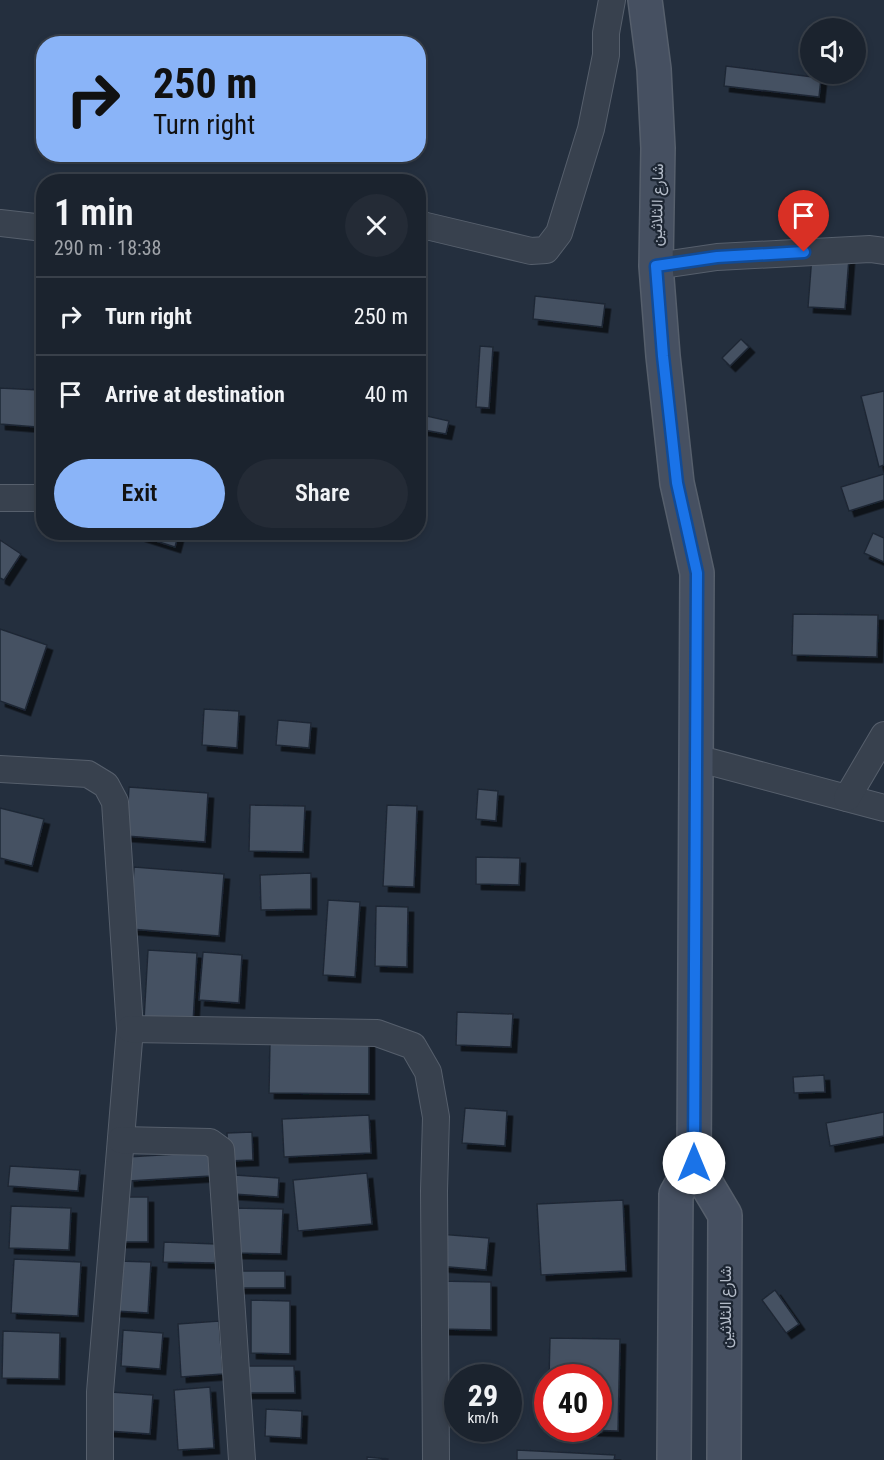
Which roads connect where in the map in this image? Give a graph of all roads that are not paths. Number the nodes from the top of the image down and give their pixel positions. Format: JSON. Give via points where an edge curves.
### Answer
{"nodes":[{"id":1,"x":612,"y":0,"type":"edge"},
{"id":2,"x":645,"y":0,"type":"edge"},
{"id":3,"x":0,"y":223,"type":"edge"},
{"id":4,"x":426,"y":226,"type":"edge"},
{"id":5,"x":36,"y":227,"type":"edge"},
{"id":6,"x":884,"y":251,"type":"edge"},
{"id":7,"x":656,"y":266,"type":"junction"},
{"id":8,"x":0,"y":498,"type":"edge"},
{"id":9,"x":36,"y":498,"type":"edge"},
{"id":10,"x":884,"y":735,"type":"edge"},
{"id":11,"x":696,"y":758,"type":"junction"},
{"id":12,"x":0,"y":769,"type":"edge"},
{"id":13,"x":847,"y":798,"type":"junction"},
{"id":14,"x":884,"y":808,"type":"edge"},
{"id":15,"x":130,"y":1029,"type":"junction"},
{"id":16,"x":121,"y":1140,"type":"junction"},
{"id":17,"x":694,"y":1163,"type":"junction"},
{"id":18,"x":100,"y":1460,"type":"edge"},
{"id":19,"x":242,"y":1460,"type":"edge"},
{"id":20,"x":436,"y":1460,"type":"edge"},
{"id":21,"x":674,"y":1460,"type":"edge"},
{"id":22,"x":724,"y":1460,"type":"edge"}],
"edges":[{"from":1,"to":4,"type":"street","via":[[591,129],[559,233],[546,250],[531,251]]},
{"from":2,"to":7,"type":"street","name":"شارع الثلاثين","via":[[658,137]]},
{"from":3,"to":5,"type":"street"},
{"from":6,"to":7,"type":"street","via":[[717,257]]},
{"from":7,"to":11,"type":"street","name":"شارع الثلاثين","via":[[677,483],[697,573]]},
{"from":8,"to":9,"type":"street"},
{"from":10,"to":13,"type":"street"},
{"from":11,"to":13,"type":"street"},
{"from":11,"to":17,"type":"street","name":"شارع الثلاثين"},
{"from":12,"to":15,"type":"street","via":[[88,774],[106,785],[116,802]]},
{"from":13,"to":14,"type":"street"},
{"from":15,"to":16,"type":"street"},
{"from":15,"to":20,"type":"street","via":[[377,1033],[413,1046],[428,1072],[436,1117]]},
{"from":16,"to":18,"type":"street","via":[[100,1392]]},
{"from":16,"to":19,"type":"street","via":[[210,1142],[221,1150]]},
{"from":17,"to":21,"type":"street","name":"شارع الثلاثين","via":[[676,1194]]},
{"from":17,"to":22,"type":"street","name":"شارع الثلاثين","via":[[725,1215]]}]}
